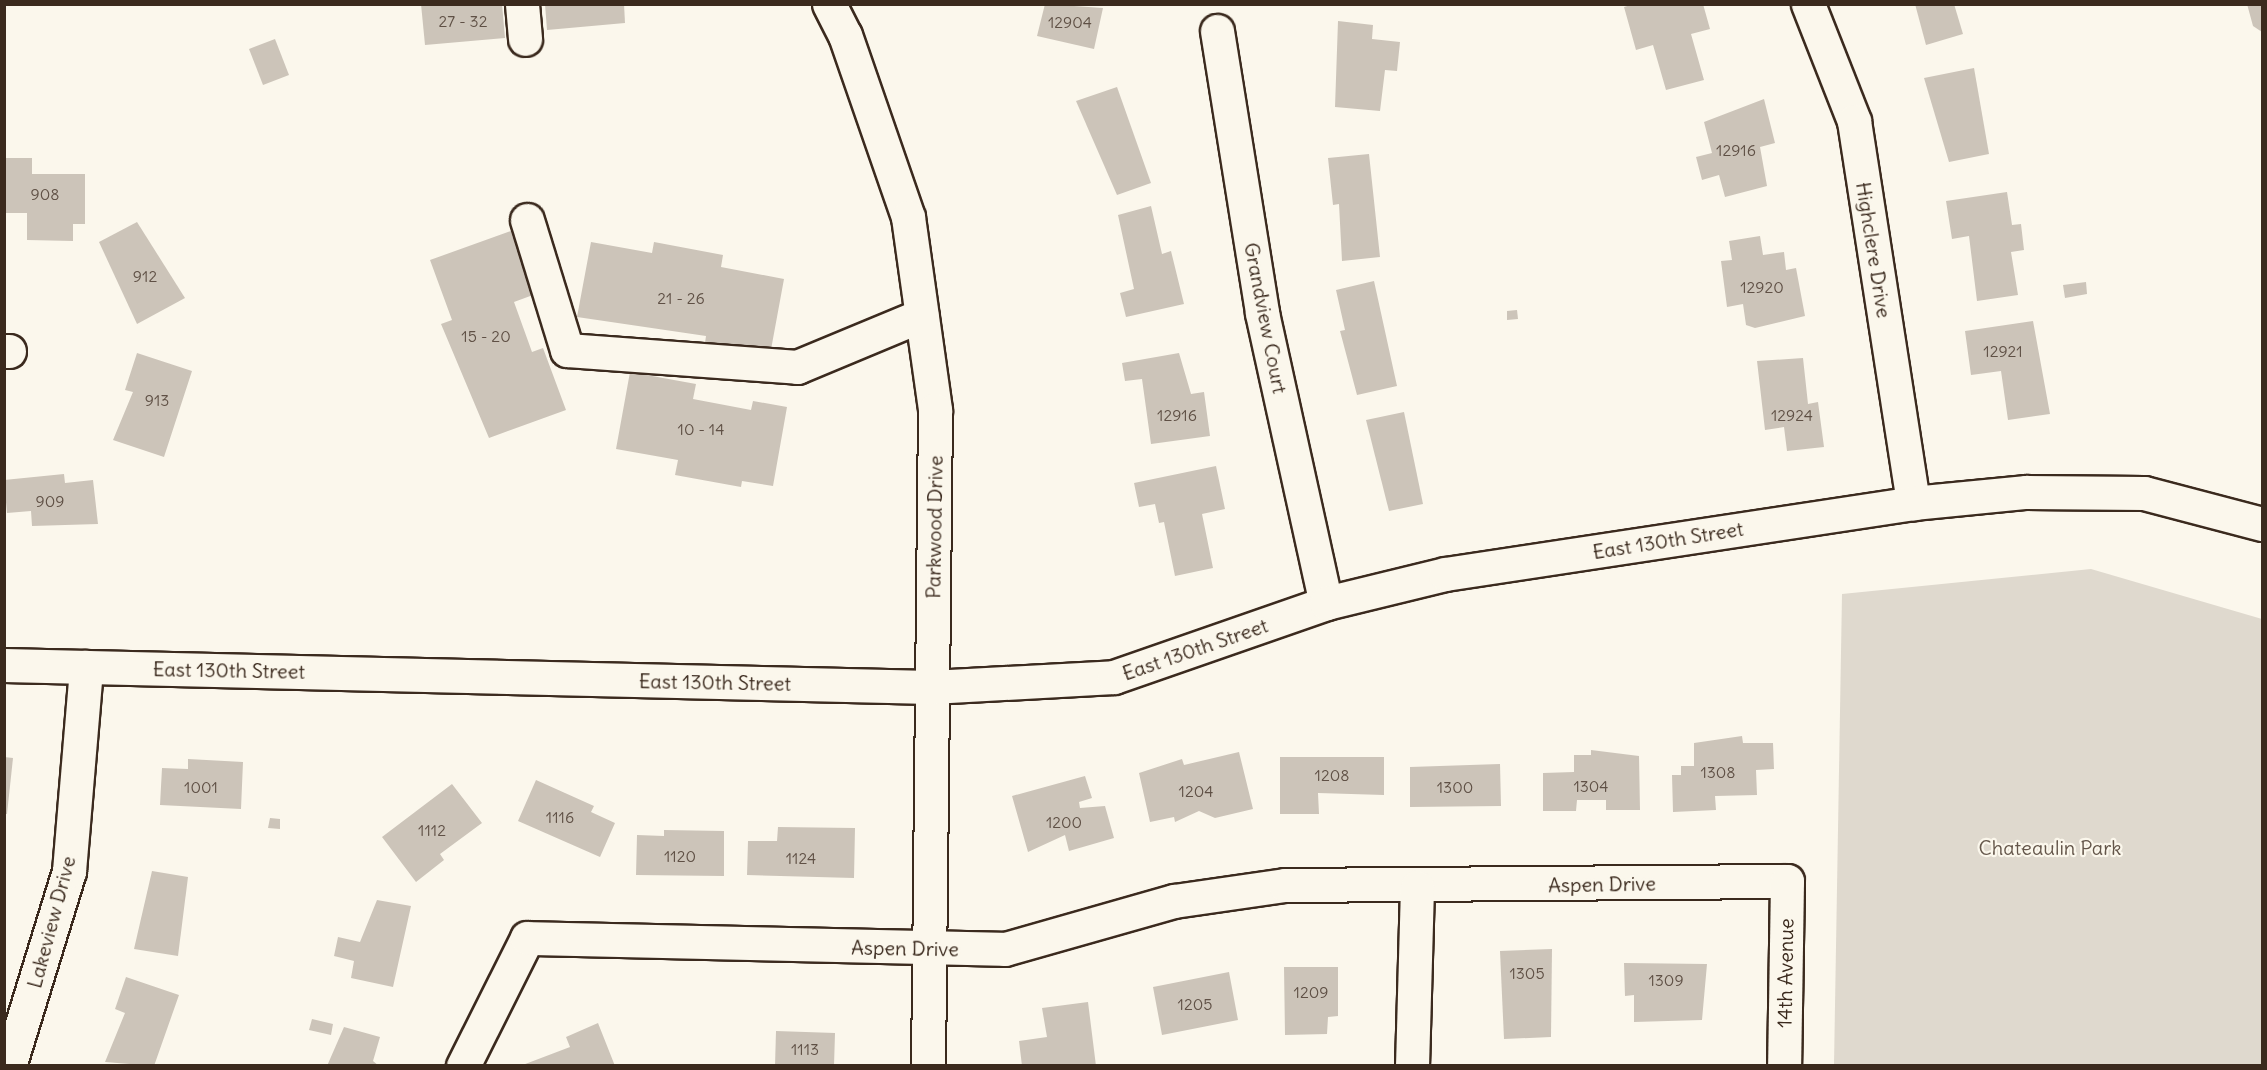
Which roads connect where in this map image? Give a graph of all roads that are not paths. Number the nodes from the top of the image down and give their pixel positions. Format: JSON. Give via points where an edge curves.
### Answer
{"nodes":[{"id":1,"x":522,"y":4,"type":"edge"},
{"id":2,"x":829,"y":4,"type":"edge"},
{"id":3,"x":1808,"y":4,"type":"edge"},
{"id":4,"x":1217,"y":31,"type":"dead end"},
{"id":5,"x":525,"y":39,"type":"dead end"},
{"id":6,"x":527,"y":220,"type":"dead end"},
{"id":7,"x":922,"y":315,"type":"junction"},
{"id":8,"x":1913,"y":503,"type":"junction"},
{"id":9,"x":2262,"y":524,"type":"edge"},
{"id":10,"x":1326,"y":603,"type":"junction"},
{"id":11,"x":4,"y":665,"type":"edge"},
{"id":12,"x":86,"y":667,"type":"junction"},
{"id":13,"x":931,"y":687,"type":"junction"},
{"id":14,"x":1787,"y":881,"type":"joint"},
{"id":15,"x":1417,"y":887,"type":"junction"},
{"id":16,"x":928,"y":950,"type":"junction"},
{"id":17,"x":9,"y":1065,"type":"edge"},
{"id":18,"x":463,"y":1065,"type":"edge"},
{"id":19,"x":928,"y":1065,"type":"edge"},
{"id":20,"x":1412,"y":1065,"type":"edge"},
{"id":21,"x":1784,"y":1065,"type":"edge"}],
"edges":[{"from":1,"to":5,"type":"street"},
{"from":2,"to":7,"type":"street","name":"Parkwood Drive","via":[[845,35],[908,217]]},
{"from":3,"to":8,"type":"street","name":"Highclere Drive","via":[[1854,121]]},
{"from":4,"to":10,"type":"street","name":"Grandview Court","via":[[1262,313]]},
{"from":6,"to":7,"type":"street","via":[[567,350],[797,367]]},
{"from":7,"to":13,"type":"street","name":"Parkwood Drive","via":[[935,410]]},
{"from":8,"to":9,"type":"street","name":"East 130th Street","via":[[2026,492],[2144,493]]},
{"from":8,"to":10,"type":"street","name":"East 130th Street","via":[[1445,574]]},
{"from":10,"to":13,"type":"street","name":"East 130th Street","via":[[1124,675]]},
{"from":11,"to":12,"type":"street","name":"East 130th Street"},
{"from":12,"to":13,"type":"street","name":"East 130th Street"},
{"from":12,"to":17,"type":"street","name":"Lakeview Drive","via":[[69,871]]},
{"from":13,"to":16,"type":"street","name":"Parkwood Drive"},
{"from":14,"to":15,"type":"street","name":"Aspen Drive"},
{"from":14,"to":21,"type":"street","name":"14th Avenue"},
{"from":15,"to":16,"type":"street","name":"Aspen Drive","via":[[1286,885],[1174,901],[1005,949]]},
{"from":15,"to":20,"type":"street"},
{"from":16,"to":18,"type":"street","name":"Aspen Drive","via":[[527,938]]},
{"from":16,"to":19,"type":"street","name":"Parkwood Drive"}]}
